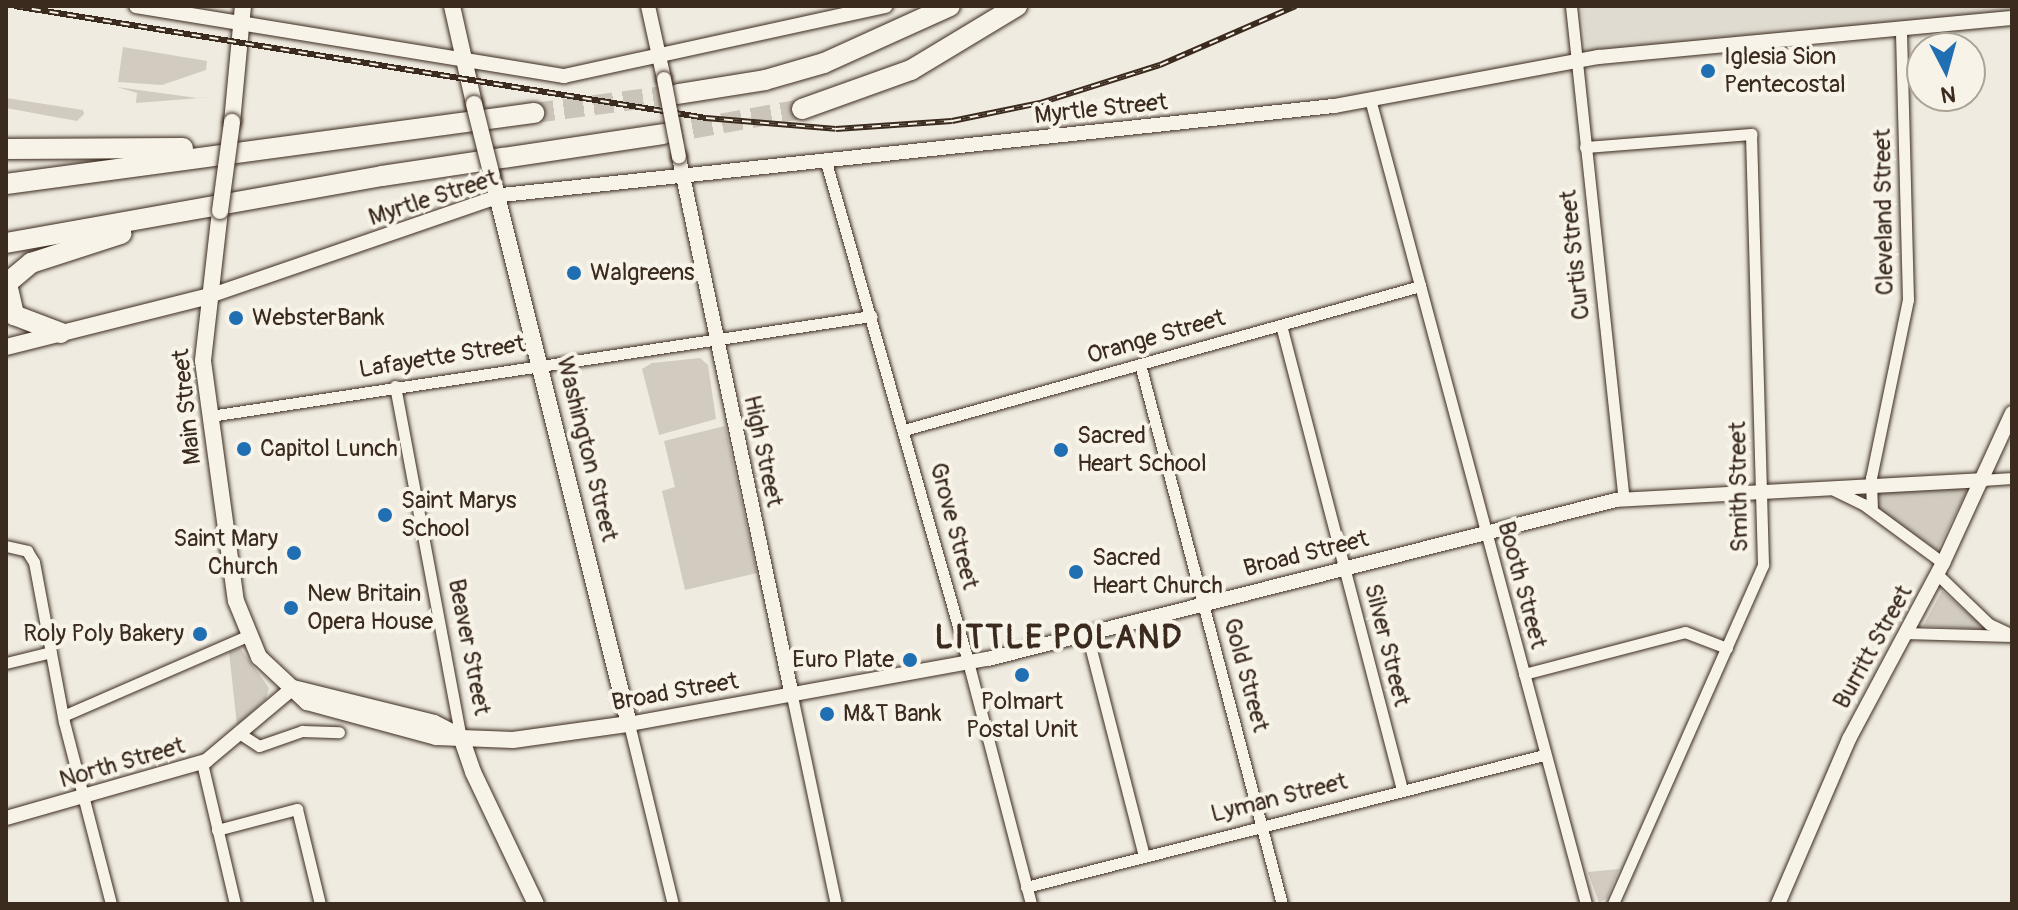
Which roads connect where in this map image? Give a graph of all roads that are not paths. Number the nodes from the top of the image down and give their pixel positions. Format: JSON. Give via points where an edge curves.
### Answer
{"nodes":[{"id":1,"x":136,"y":6,"type":"edge"},
{"id":2,"x":243,"y":6,"type":"edge"},
{"id":3,"x":452,"y":6,"type":"edge"},
{"id":4,"x":648,"y":6,"type":"edge"},
{"id":5,"x":885,"y":6,"type":"edge"},
{"id":6,"x":950,"y":6,"type":"edge"},
{"id":7,"x":1017,"y":6,"type":"edge"},
{"id":8,"x":1571,"y":6,"type":"edge"},
{"id":9,"x":2012,"y":18,"type":"edge"},
{"id":10,"x":243,"y":23,"type":"junction"},
{"id":11,"x":1901,"y":29,"type":"junction"},
{"id":12,"x":659,"y":57,"type":"junction"},
{"id":13,"x":1577,"y":60,"type":"junction"},
{"id":14,"x":464,"y":61,"type":"junction"},
{"id":15,"x":671,"y":86,"type":"junction"},
{"id":16,"x":1370,"y":99,"type":"junction"},
{"id":17,"x":802,"y":109,"type":"tunnel mouth"},
{"id":18,"x":534,"y":113,"type":"tunnel mouth"},
{"id":19,"x":663,"y":134,"type":"tunnel mouth"},
{"id":20,"x":322,"y":142,"type":"junction"},
{"id":21,"x":1585,"y":147,"type":"junction"},
{"id":22,"x":6,"y":149,"type":"edge"},
{"id":23,"x":826,"y":162,"type":"junction"},
{"id":24,"x":683,"y":178,"type":"junction"},
{"id":25,"x":6,"y":184,"type":"edge"},
{"id":26,"x":498,"y":196,"type":"junction"},
{"id":27,"x":173,"y":213,"type":"junction"},
{"id":28,"x":6,"y":243,"type":"edge"},
{"id":29,"x":1419,"y":282,"type":"junction"},
{"id":30,"x":7,"y":284,"type":"edge"},
{"id":31,"x":209,"y":296,"type":"junction"},
{"id":32,"x":871,"y":316,"type":"junction"},
{"id":33,"x":1281,"y":325,"type":"junction"},
{"id":34,"x":61,"y":333,"type":"junction"},
{"id":35,"x":717,"y":339,"type":"junction"},
{"id":36,"x":6,"y":347,"type":"edge"},
{"id":37,"x":542,"y":364,"type":"junction"},
{"id":38,"x":1140,"y":364,"type":"junction"},
{"id":39,"x":395,"y":386,"type":"junction"},
{"id":40,"x":2012,"y":413,"type":"edge"},
{"id":41,"x":210,"y":416,"type":"junction"},
{"id":42,"x":904,"y":430,"type":"junction"},
{"id":43,"x":2012,"y":478,"type":"edge"},
{"id":44,"x":1982,"y":480,"type":"junction"},
{"id":45,"x":1870,"y":486,"type":"junction"},
{"id":46,"x":1834,"y":490,"type":"junction"},
{"id":47,"x":1761,"y":493,"type":"junction"},
{"id":48,"x":1624,"y":499,"type":"junction"},
{"id":49,"x":1872,"y":510,"type":"junction"},
{"id":50,"x":1485,"y":532,"type":"junction"},
{"id":51,"x":6,"y":546,"type":"edge"},
{"id":52,"x":1345,"y":569,"type":"junction"},
{"id":53,"x":1940,"y":569,"type":"junction"},
{"id":54,"x":1204,"y":604,"type":"junction"},
{"id":55,"x":1904,"y":633,"type":"junction"},
{"id":56,"x":1087,"y":634,"type":"junction"},
{"id":57,"x":2012,"y":635,"type":"edge"},
{"id":58,"x":247,"y":636,"type":"junction"},
{"id":59,"x":1727,"y":648,"type":"junction"},
{"id":60,"x":51,"y":652,"type":"junction"},
{"id":61,"x":6,"y":663,"type":"edge"},
{"id":62,"x":969,"y":663,"type":"junction"},
{"id":63,"x":1524,"y":674,"type":"junction"},
{"id":64,"x":293,"y":688,"type":"junction"},
{"id":65,"x":792,"y":696,"type":"junction"},
{"id":66,"x":63,"y":716,"type":"junction"},
{"id":67,"x":629,"y":724,"type":"junction"},
{"id":68,"x":339,"y":732,"type":"dead end"},
{"id":69,"x":242,"y":735,"type":"junction"},
{"id":70,"x":461,"y":737,"type":"junction"},
{"id":71,"x":1544,"y":755,"type":"junction"},
{"id":72,"x":202,"y":763,"type":"junction"},
{"id":73,"x":1402,"y":790,"type":"junction"},
{"id":74,"x":83,"y":797,"type":"junction"},
{"id":75,"x":6,"y":818,"type":"edge"},
{"id":76,"x":1262,"y":825,"type":"junction"},
{"id":77,"x":217,"y":830,"type":"junction"},
{"id":78,"x":1144,"y":856,"type":"junction"},
{"id":79,"x":1026,"y":887,"type":"junction"},
{"id":80,"x":111,"y":904,"type":"edge"},
{"id":81,"x":235,"y":904,"type":"edge"},
{"id":82,"x":320,"y":904,"type":"edge"},
{"id":83,"x":536,"y":904,"type":"edge"},
{"id":84,"x":673,"y":904,"type":"edge"},
{"id":85,"x":836,"y":904,"type":"edge"},
{"id":86,"x":1031,"y":904,"type":"edge"},
{"id":87,"x":1282,"y":904,"type":"edge"},
{"id":88,"x":1586,"y":904,"type":"edge"},
{"id":89,"x":1613,"y":904,"type":"edge"},
{"id":90,"x":1778,"y":904,"type":"edge"}],
"edges":[{"from":1,"to":10,"type":"street"},
{"from":2,"to":10,"type":"main road","name":"Main Street"},
{"from":3,"to":14,"type":"main road","name":"Washington Street"},
{"from":4,"to":12,"type":"street","name":"High Street"},
{"from":5,"to":12,"type":"street"},
{"from":6,"to":15,"type":"highway","via":[[824,63]]},
{"from":7,"to":17,"type":"highway","via":[[900,75]]},
{"from":8,"to":13,"type":"street","name":"Curtis Street"},
{"from":9,"to":11,"type":"street","name":"Myrtle Street"},
{"from":10,"to":14,"type":"street"},
{"from":10,"to":31,"type":"main road","name":"Main Street","bridge":true},
{"from":11,"to":13,"type":"street","name":"Myrtle Street"},
{"from":11,"to":45,"type":"street","name":"Cleveland Street","via":[[1909,294]]},
{"from":12,"to":14,"type":"street","via":[[566,76]]},
{"from":12,"to":15,"type":"street","name":"High Street"},
{"from":13,"to":16,"type":"street","name":"Myrtle Street"},
{"from":13,"to":21,"type":"street","name":"Curtis Street"},
{"from":14,"to":26,"type":"main road","name":"Washington Street","bridge":true},
{"from":15,"to":24,"type":"street","name":"High Street","bridge":true},
{"from":16,"to":23,"type":"street","name":"Myrtle Street"},
{"from":16,"to":29,"type":"street","name":"Booth Street"},
{"from":18,"to":20,"type":"highway"},
{"from":19,"to":27,"type":"highway"},
{"from":20,"to":22,"type":"highway","via":[[282,138],[142,150]]},
{"from":20,"to":25,"type":"highway"},
{"from":21,"to":47,"type":"street","name":"Smith Street","via":[[1751,134]]},
{"from":21,"to":48,"type":"street","name":"Curtis Street"},
{"from":23,"to":24,"type":"street","name":"Myrtle Street"},
{"from":23,"to":32,"type":"street","name":"Grove Street"},
{"from":24,"to":26,"type":"street","name":"Myrtle Street"},
{"from":24,"to":35,"type":"street","name":"High Street"},
{"from":26,"to":31,"type":"street","name":"Myrtle Street"},
{"from":26,"to":37,"type":"main road","name":"Washington Street"},
{"from":27,"to":28,"type":"highway"},
{"from":27,"to":30,"type":"highway","via":[[38,260]]},
{"from":29,"to":33,"type":"street","name":"Orange Street"},
{"from":29,"to":50,"type":"street","name":"Booth Street"},
{"from":30,"to":34,"type":"highway","via":[[14,315]]},
{"from":31,"to":34,"type":"main road"},
{"from":31,"to":41,"type":"main road","name":"Main Street","via":[[202,355]]},
{"from":32,"to":35,"type":"street","name":"Lafayette Street"},
{"from":32,"to":42,"type":"street","name":"Grove Street"},
{"from":33,"to":38,"type":"street","name":"Orange Street"},
{"from":33,"to":52,"type":"street","name":"Silver Street"},
{"from":34,"to":36,"type":"main road"},
{"from":35,"to":37,"type":"street","name":"Lafayette Street"},
{"from":35,"to":65,"type":"street","name":"High Street"},
{"from":37,"to":39,"type":"street","name":"Lafayette Street"},
{"from":37,"to":67,"type":"main road","name":"Washington Street"},
{"from":38,"to":42,"type":"street","name":"Orange Street"},
{"from":38,"to":54,"type":"street","name":"Gold Street"},
{"from":39,"to":41,"type":"street","name":"Lafayette Street"},
{"from":39,"to":70,"type":"street","name":"Beaver Street"},
{"from":40,"to":44,"type":"street","name":"Burritt Street"},
{"from":41,"to":58,"type":"main road","name":"Main Street","via":[[234,591]]},
{"from":42,"to":62,"type":"street","name":"Grove Street"},
{"from":43,"to":44,"type":"street","name":"Broad Street"},
{"from":44,"to":45,"type":"street","name":"Broad Street"},
{"from":44,"to":53,"type":"street","name":"Burritt Street"},
{"from":45,"to":46,"type":"street","name":"Broad Street"},
{"from":45,"to":49,"type":"street"},
{"from":46,"to":47,"type":"street","name":"Broad Street"},
{"from":46,"to":49,"type":"street"},
{"from":47,"to":48,"type":"street","name":"Broad Street"},
{"from":47,"to":59,"type":"street","name":"Smith Street","via":[[1763,565]]},
{"from":48,"to":50,"type":"street","name":"Broad Street"},
{"from":49,"to":53,"type":"street"},
{"from":50,"to":52,"type":"street","name":"Broad Street"},
{"from":50,"to":63,"type":"street","name":"Booth Street"},
{"from":51,"to":60,"type":"street","via":[[30,553]]},
{"from":52,"to":54,"type":"street","name":"Broad Street"},
{"from":52,"to":73,"type":"street","name":"Silver Street"},
{"from":53,"to":55,"type":"street","name":"Burritt Street"},
{"from":53,"to":57,"type":"street","via":[[1992,626]]},
{"from":54,"to":56,"type":"street","name":"Broad Street"},
{"from":54,"to":76,"type":"street","name":"Gold Street"},
{"from":55,"to":57,"type":"street"},
{"from":55,"to":90,"type":"street","name":"Burritt Street","via":[[1843,750]]},
{"from":56,"to":62,"type":"street","name":"Broad Street"},
{"from":56,"to":78,"type":"street"},
{"from":58,"to":64,"type":"main road","name":"Main Street","via":[[263,662]]},
{"from":58,"to":66,"type":"street"},
{"from":59,"to":63,"type":"street","via":[[1685,632]]},
{"from":59,"to":89,"type":"street","name":"Smith Street"},
{"from":60,"to":61,"type":"street"},
{"from":60,"to":66,"type":"street"},
{"from":62,"to":65,"type":"street","name":"Broad Street"},
{"from":62,"to":79,"type":"street","name":"Grove Street"},
{"from":63,"to":71,"type":"street","name":"Booth Street"},
{"from":64,"to":69,"type":"street","name":"North Street"},
{"from":64,"to":70,"type":"main road","name":"Main Street","via":[[302,699],[332,711],[436,737]]},
{"from":65,"to":67,"type":"street","name":"Broad Street"},
{"from":65,"to":85,"type":"street","name":"High Street"},
{"from":66,"to":74,"type":"street"},
{"from":67,"to":70,"type":"main road","name":"Broad Street","via":[[519,739]]},
{"from":67,"to":84,"type":"street","name":"Washington Street"},
{"from":68,"to":69,"type":"street","via":[[298,732],[259,746]]},
{"from":69,"to":72,"type":"street","name":"North Street"},
{"from":70,"to":83,"type":"main road","name":"Beaver Street"},
{"from":71,"to":73,"type":"street","name":"Lyman Street"},
{"from":71,"to":88,"type":"street","name":"Booth Street"},
{"from":72,"to":74,"type":"street","name":"North Street"},
{"from":72,"to":77,"type":"street"},
{"from":73,"to":76,"type":"street","name":"Lyman Street"},
{"from":74,"to":75,"type":"street","name":"North Street"},
{"from":74,"to":80,"type":"street"},
{"from":76,"to":78,"type":"street","name":"Lyman Street"},
{"from":76,"to":87,"type":"street","name":"Gold Street"},
{"from":77,"to":81,"type":"street"},
{"from":77,"to":82,"type":"street","via":[[297,809]]},
{"from":78,"to":79,"type":"street","name":"Lyman Street"},
{"from":79,"to":86,"type":"street","name":"Grove Street"}]}
